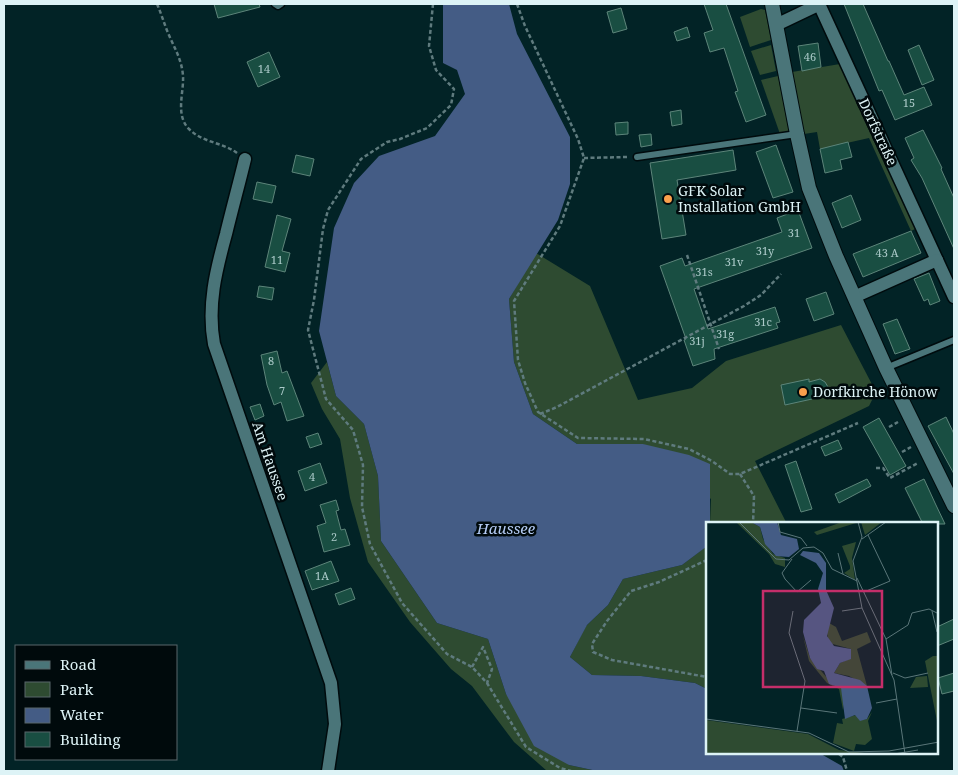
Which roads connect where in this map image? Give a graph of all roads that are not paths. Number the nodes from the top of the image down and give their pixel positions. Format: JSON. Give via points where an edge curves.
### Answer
{"nodes":[{"id":1,"x":275,"y":4,"type":"edge"},
{"id":2,"x":280,"y":4,"type":"edge"},
{"id":3,"x":772,"y":4,"type":"edge"},
{"id":4,"x":819,"y":4,"type":"edge"},
{"id":5,"x":776,"y":25,"type":"junction"},
{"id":6,"x":797,"y":134,"type":"junction"},
{"id":7,"x":637,"y":157,"type":"road end"},
{"id":8,"x":245,"y":159,"type":"road end"},
{"id":9,"x":937,"y":260,"type":"junction"},
{"id":10,"x":854,"y":297,"type":"junction"},
{"id":11,"x":954,"y":297,"type":"edge"},
{"id":12,"x":954,"y":340,"type":"edge"},
{"id":13,"x":886,"y":368,"type":"junction"},
{"id":14,"x":954,"y":506,"type":"edge"},
{"id":15,"x":328,"y":771,"type":"edge"}],
"edges":[{"from":1,"to":2,"type":"lane"},
{"from":3,"to":5,"type":"main road"},
{"from":4,"to":5,"type":"street"},
{"from":4,"to":9,"type":"street","name":"Dorfstraße"},
{"from":5,"to":6,"type":"main road"},
{"from":6,"to":7,"type":"lane"},
{"from":6,"to":10,"type":"main road","via":[[809,188]]},
{"from":8,"to":15,"type":"street","name":"Am Haussee","via":[[215,279],[212,333],[332,683],[335,724]]},
{"from":9,"to":10,"type":"street"},
{"from":9,"to":11,"type":"street","name":"Dorfstraße"},
{"from":10,"to":13,"type":"main road"},
{"from":12,"to":13,"type":"lane"},
{"from":13,"to":14,"type":"main road"}]}
